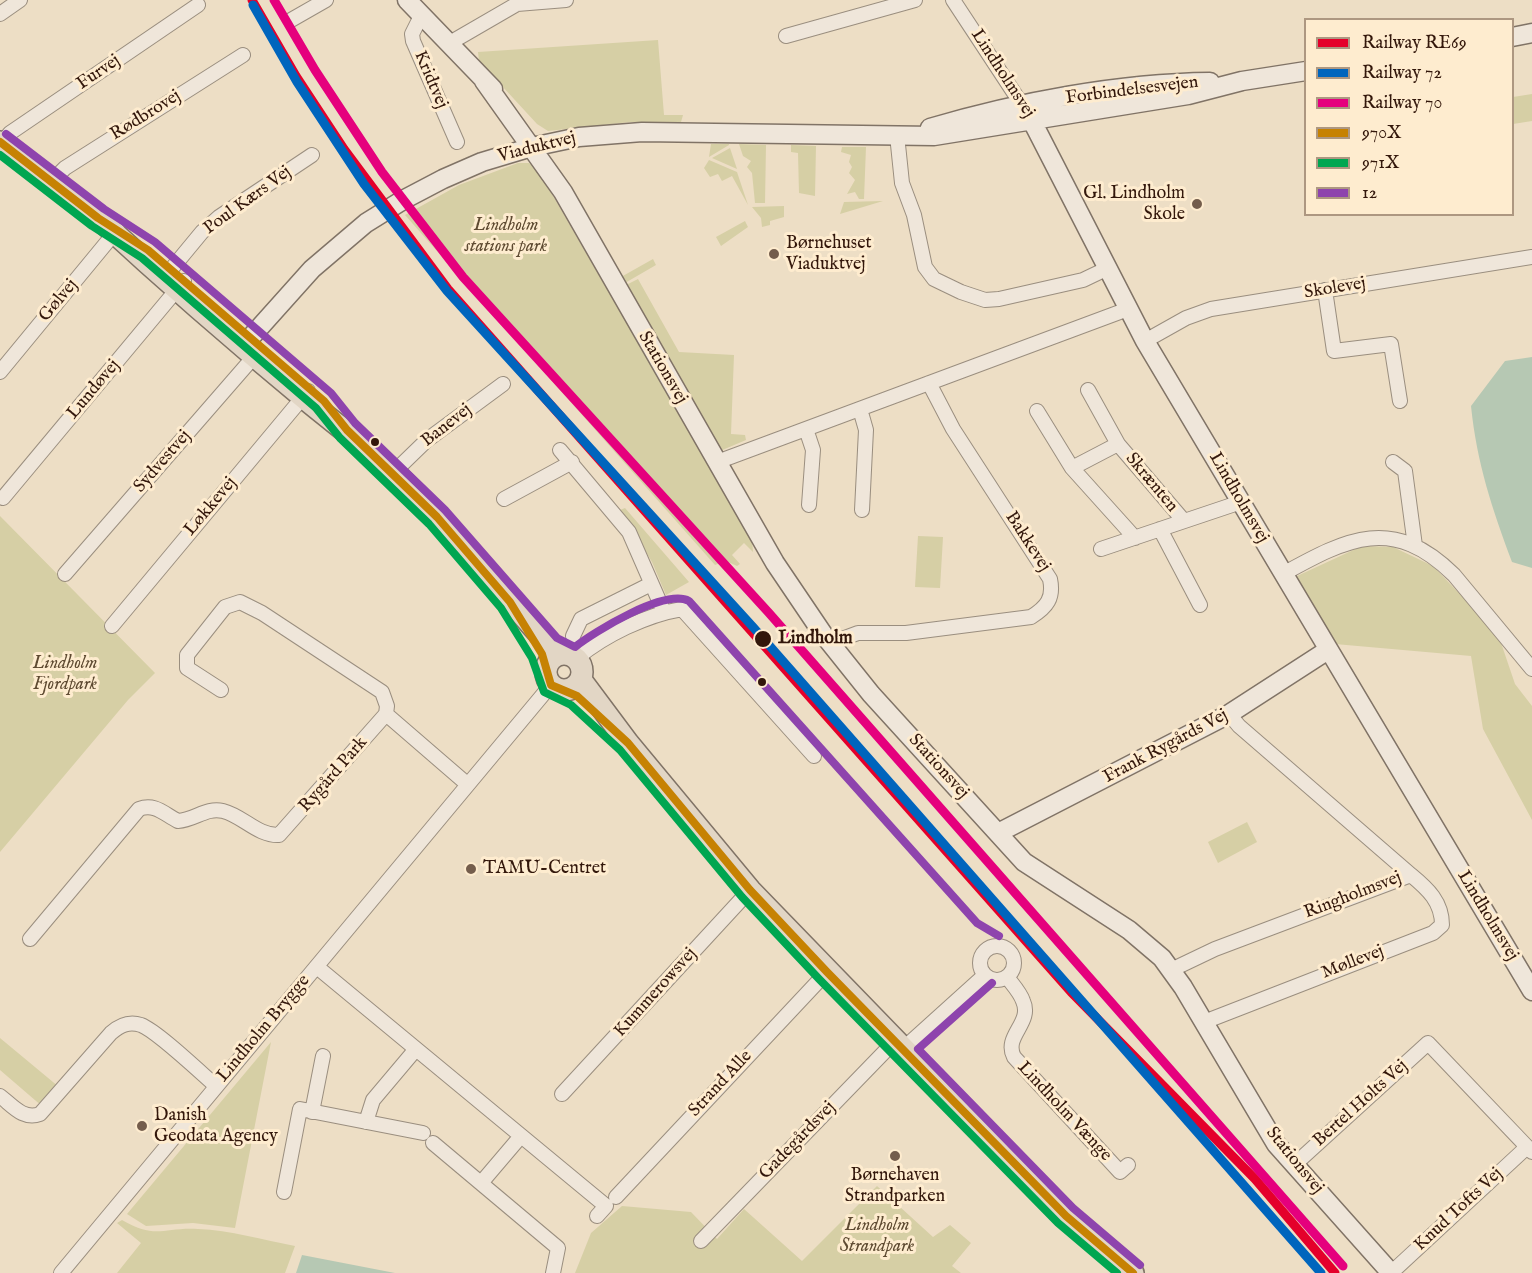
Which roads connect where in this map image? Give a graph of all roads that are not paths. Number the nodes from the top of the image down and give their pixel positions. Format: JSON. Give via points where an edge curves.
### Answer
{"nodes":[{"id":1,"x":20,"y":0,"type":"edge"},
{"id":2,"x":326,"y":0,"type":"edge"},
{"id":3,"x":407,"y":0,"type":"edge"},
{"id":4,"x":566,"y":0,"type":"edge"},
{"id":5,"x":915,"y":0,"type":"edge"},
{"id":6,"x":953,"y":0,"type":"edge"},
{"id":7,"x":198,"y":5,"type":"dead end"},
{"id":8,"x":0,"y":14,"type":"edge"},
{"id":9,"x":421,"y":16,"type":"junction"},
{"id":10,"x":291,"y":20,"type":"dead end"},
{"id":11,"x":1532,"y":33,"type":"edge"},
{"id":12,"x":786,"y":36,"type":"dead end"},
{"id":13,"x":1514,"y":37,"type":"edge"},
{"id":14,"x":448,"y":44,"type":"junction"},
{"id":15,"x":243,"y":55,"type":"dead end"},
{"id":16,"x":1304,"y":71,"type":"edge"},
{"id":17,"x":1028,"y":114,"type":"junction"},
{"id":18,"x":897,"y":135,"type":"junction"},
{"id":19,"x":457,"y":142,"type":"dead end"},
{"id":20,"x":538,"y":145,"type":"junction"},
{"id":21,"x":2,"y":148,"type":"edge"},
{"id":22,"x":312,"y":155,"type":"dead end"},
{"id":23,"x":52,"y":181,"type":"junction"},
{"id":24,"x":116,"y":232,"type":"junction"},
{"id":25,"x":1532,"y":257,"type":"edge"},
{"id":26,"x":1106,"y":269,"type":"junction"},
{"id":27,"x":174,"y":280,"type":"junction"},
{"id":28,"x":1325,"y":290,"type":"junction"},
{"id":29,"x":1128,"y":309,"type":"junction"},
{"id":30,"x":1145,"y":341,"type":"junction"},
{"id":31,"x":252,"y":347,"type":"junction"},
{"id":32,"x":0,"y":372,"type":"edge"},
{"id":33,"x":929,"y":383,"type":"junction"},
{"id":34,"x":504,"y":384,"type":"dead end"},
{"id":35,"x":1088,"y":390,"type":"dead end"},
{"id":36,"x":306,"y":393,"type":"junction"},
{"id":37,"x":1400,"y":401,"type":"dead end"},
{"id":38,"x":860,"y":409,"type":"junction"},
{"id":39,"x":1037,"y":411,"type":"dead end"},
{"id":40,"x":806,"y":429,"type":"junction"},
{"id":41,"x":1118,"y":444,"type":"junction"},
{"id":42,"x":560,"y":450,"type":"dead end"},
{"id":43,"x":572,"y":462,"type":"junction"},
{"id":44,"x":717,"y":462,"type":"junction"},
{"id":45,"x":1393,"y":462,"type":"dead end"},
{"id":46,"x":1072,"y":468,"type":"junction"},
{"id":47,"x":394,"y":472,"type":"junction"},
{"id":48,"x":3,"y":498,"type":"dead end"},
{"id":49,"x":504,"y":500,"type":"dead end"},
{"id":50,"x":1241,"y":502,"type":"junction"},
{"id":51,"x":809,"y":505,"type":"dead end"},
{"id":52,"x":862,"y":510,"type":"dead end"},
{"id":53,"x":1184,"y":521,"type":"junction"},
{"id":54,"x":1160,"y":529,"type":"junction"},
{"id":55,"x":1135,"y":538,"type":"junction"},
{"id":56,"x":1415,"y":546,"type":"junction"},
{"id":57,"x":1101,"y":549,"type":"dead end"},
{"id":58,"x":65,"y":574,"type":"dead end"},
{"id":59,"x":1283,"y":574,"type":"junction"},
{"id":60,"x":651,"y":584,"type":"junction"},
{"id":61,"x":1200,"y":605,"type":"dead end"},
{"id":62,"x":664,"y":612,"type":"junction"},
{"id":63,"x":112,"y":626,"type":"dead end"},
{"id":64,"x":573,"y":636,"type":"dead end"},
{"id":65,"x":831,"y":643,"type":"junction"},
{"id":66,"x":1328,"y":650,"type":"junction"},
{"id":67,"x":1532,"y":669,"type":"edge"},
{"id":68,"x":564,"y":672,"type":"junction"},
{"id":69,"x":220,"y":690,"type":"dead end"},
{"id":70,"x":386,"y":714,"type":"junction"},
{"id":71,"x":1229,"y":714,"type":"junction"},
{"id":72,"x":814,"y":756,"type":"dead end"},
{"id":73,"x":467,"y":784,"type":"junction"},
{"id":74,"x":998,"y":833,"type":"junction"},
{"id":75,"x":1411,"y":875,"type":"junction"},
{"id":76,"x":750,"y":890,"type":"junction"},
{"id":77,"x":30,"y":939,"type":"dead end"},
{"id":78,"x":317,"y":966,"type":"junction"},
{"id":79,"x":1171,"y":970,"type":"junction"},
{"id":80,"x":827,"y":972,"type":"junction"},
{"id":81,"x":985,"y":975,"type":"junction"},
{"id":82,"x":1007,"y":977,"type":"junction"},
{"id":83,"x":1532,"y":991,"type":"edge"},
{"id":84,"x":1204,"y":1022,"type":"junction"},
{"id":85,"x":899,"y":1045,"type":"junction"},
{"id":86,"x":416,"y":1049,"type":"junction"},
{"id":87,"x":323,"y":1056,"type":"dead end"},
{"id":88,"x":216,"y":1086,"type":"junction"},
{"id":89,"x":562,"y":1094,"type":"dead end"},
{"id":90,"x":0,"y":1096,"type":"edge"},
{"id":91,"x":312,"y":1112,"type":"junction"},
{"id":92,"x":366,"y":1122,"type":"junction"},
{"id":93,"x":423,"y":1133,"type":"dead end"},
{"id":94,"x":521,"y":1136,"type":"junction"},
{"id":95,"x":433,"y":1143,"type":"dead end"},
{"id":96,"x":1530,"y":1150,"type":"edge"},
{"id":97,"x":1128,"y":1164,"type":"dead end"},
{"id":98,"x":1294,"y":1165,"type":"junction"},
{"id":99,"x":481,"y":1183,"type":"junction"},
{"id":100,"x":284,"y":1192,"type":"dead end"},
{"id":101,"x":616,"y":1197,"type":"dead end"},
{"id":102,"x":597,"y":1216,"type":"dead end"},
{"id":103,"x":701,"y":1241,"type":"dead end"},
{"id":104,"x":61,"y":1273,"type":"edge"},
{"id":105,"x":553,"y":1273,"type":"edge"},
{"id":106,"x":1133,"y":1273,"type":"edge"},
{"id":107,"x":1391,"y":1273,"type":"edge"}],
"edges":[{"from":1,"to":8,"type":"street"},
{"from":2,"to":10,"type":"street"},
{"from":3,"to":9,"type":"street","name":"Stationsvej"},
{"from":4,"to":14,"type":"street","via":[[517,4]]},
{"from":5,"to":12,"type":"street"},
{"from":6,"to":17,"type":"street","name":"Lindholmsvej"},
{"from":7,"to":21,"type":"street","name":"Furvej","via":[[10,133]]},
{"from":9,"to":14,"type":"street","name":"Stationsvej"},
{"from":9,"to":19,"type":"street","name":"Kridtvej","via":[[412,34],[413,41]]},
{"from":11,"to":13,"type":"street"},
{"from":14,"to":20,"type":"street","name":"Stationsvej"},
{"from":15,"to":23,"type":"street","name":"Rødbrovej","via":[[65,168]]},
{"from":16,"to":17,"type":"street","name":"Forbindelsesvejen","via":[[1242,81],[1133,87]]},
{"from":17,"to":18,"type":"street","name":"Viaduktvej","via":[[970,116]]},
{"from":17,"to":26,"type":"street","name":"Lindholmsvej"},
{"from":18,"to":20,"type":"street","name":"Viaduktvej","via":[[642,132]]},
{"from":18,"to":26,"type":"street","via":[[902,183],[914,215],[925,267],[934,279],[985,300],[1083,280]]},
{"from":20,"to":31,"type":"street","name":"Viaduktvej","via":[[469,168],[366,223],[312,269]]},
{"from":20,"to":44,"type":"street","name":"Stationsvej"},
{"from":21,"to":23,"type":"main road"},
{"from":22,"to":27,"type":"street","name":"Poul Kærs Vej","via":[[202,232]]},
{"from":23,"to":24,"type":"main road"},
{"from":24,"to":27,"type":"main road"},
{"from":24,"to":32,"type":"street","name":"Gølvej"},
{"from":25,"to":28,"type":"street","name":"Skolevej"},
{"from":26,"to":29,"type":"street","name":"Lindholmsvej"},
{"from":27,"to":31,"type":"main road"},
{"from":27,"to":48,"type":"street","name":"Lundøvej"},
{"from":28,"to":30,"type":"street","name":"Skolevej","via":[[1211,309]]},
{"from":28,"to":37,"type":"street","via":[[1334,351],[1391,344]]},
{"from":29,"to":30,"type":"street","name":"Lindholmsvej"},
{"from":29,"to":33,"type":"street"},
{"from":30,"to":50,"type":"street","name":"Lindholmsvej"},
{"from":31,"to":36,"type":"main road"},
{"from":31,"to":58,"type":"street","name":"Sydvestvej"},
{"from":33,"to":38,"type":"street"},
{"from":33,"to":65,"type":"street","name":"Bakkevej","via":[[953,429],[1050,579],[1052,596],[1042,611],[1031,617],[906,633],[858,633]]},
{"from":34,"to":47,"type":"street","name":"Banevej","via":[[427,440]]},
{"from":35,"to":41,"type":"street","name":"Skrænten"},
{"from":36,"to":47,"type":"main road","via":[[324,401],[347,430]]},
{"from":36,"to":63,"type":"street","name":"Løkkevej"},
{"from":38,"to":40,"type":"street"},
{"from":38,"to":52,"type":"street","via":[[866,430]]},
{"from":39,"to":46,"type":"street"},
{"from":40,"to":44,"type":"street"},
{"from":40,"to":51,"type":"street","via":[[813,450]]},
{"from":41,"to":46,"type":"street","name":"Skrænten"},
{"from":41,"to":53,"type":"street","name":"Skrænten"},
{"from":42,"to":43,"type":"street"},
{"from":43,"to":49,"type":"street"},
{"from":43,"to":60,"type":"street","via":[[629,532]]},
{"from":44,"to":65,"type":"street","name":"Stationsvej","via":[[790,588]]},
{"from":45,"to":56,"type":"street","via":[[1406,471]]},
{"from":46,"to":55,"type":"street"},
{"from":47,"to":68,"type":"main road","via":[[510,602]]},
{"from":50,"to":53,"type":"street","name":"Skrænten"},
{"from":50,"to":59,"type":"street","name":"Lindholmsvej"},
{"from":53,"to":54,"type":"street","name":"Skrænten"},
{"from":54,"to":55,"type":"street","name":"Skrænten"},
{"from":54,"to":61,"type":"street","name":"Skrænten"},
{"from":55,"to":57,"type":"street","name":"Skrænten"},
{"from":56,"to":59,"type":"street","via":[[1380,538],[1348,541]]},
{"from":56,"to":67,"type":"street","via":[[1454,575]]},
{"from":59,"to":66,"type":"street","name":"Lindholmsvej"},
{"from":60,"to":62,"type":"street"},
{"from":60,"to":64,"type":"street","via":[[581,619]]},
{"from":62,"to":68,"type":"street","name":"Lindholm Brygge","via":[[602,640]]},
{"from":62,"to":72,"type":"street","via":[[682,609]]},
{"from":65,"to":74,"type":"street","name":"Stationsvej"},
{"from":66,"to":71,"type":"street","name":"Frank Rygårds Vej"},
{"from":66,"to":83,"type":"street","name":"Lindholmsvej"},
{"from":68,"to":73,"type":"street","name":"Lindholm Brygge"},
{"from":68,"to":76,"type":"main road"},
{"from":69,"to":70,"type":"street","via":[[187,668],[186,655],[225,607],[240,602],[382,692]]},
{"from":70,"to":73,"type":"street"},
{"from":70,"to":77,"type":"street","name":"Rygård Park","via":[[279,836],[226,812],[209,810],[178,821],[151,806],[139,809]]},
{"from":71,"to":74,"type":"street","name":"Frank Rygårds Vej"},
{"from":71,"to":75,"type":"street","name":"Ringholmsvej"},
{"from":73,"to":78,"type":"street","name":"Lindholm Brygge"},
{"from":74,"to":79,"type":"street","name":"Stationsvej","via":[[1024,862],[1142,939]]},
{"from":75,"to":79,"type":"street","name":"Ringholmsvej","via":[[1215,949]]},
{"from":75,"to":84,"type":"street","name":"Møllevej","via":[[1438,903],[1442,926],[1433,933]]},
{"from":76,"to":80,"type":"main road"},
{"from":76,"to":89,"type":"street","name":"Kummerowsvej"},
{"from":78,"to":86,"type":"street"},
{"from":78,"to":88,"type":"street","name":"Lindholm Brygge"},
{"from":79,"to":84,"type":"street","name":"Stationsvej"},
{"from":80,"to":85,"type":"main road"},
{"from":80,"to":101,"type":"street","name":"Strand Alle"},
{"from":81,"to":82,"type":"street","via":[[995,980]]},
{"from":81,"to":82,"type":"street","via":[[980,966],[981,956],[988,947],[1000,945],[1013,956],[1014,968]]},
{"from":81,"to":85,"type":"street","name":"Gadegårdsvej"},
{"from":82,"to":97,"type":"street","name":"Lindholm Vænge","via":[[1023,1001],[1025,1014],[1022,1026],[1011,1040],[1014,1058],[1120,1172]]},
{"from":84,"to":98,"type":"street","name":"Stationsvej","via":[[1276,1144]]},
{"from":85,"to":103,"type":"street","name":"Gadegårdsvej"},
{"from":85,"to":106,"type":"main road","via":[[1066,1216]]},
{"from":86,"to":92,"type":"street","via":[[373,1100]]},
{"from":86,"to":94,"type":"street"},
{"from":87,"to":91,"type":"street"},
{"from":88,"to":90,"type":"street","via":[[150,1030],[133,1023],[111,1032],[40,1114],[21,1114]]},
{"from":88,"to":104,"type":"street","name":"Lindholm Brygge"},
{"from":91,"to":92,"type":"street"},
{"from":91,"to":100,"type":"street","via":[[300,1109]]},
{"from":92,"to":93,"type":"street"},
{"from":94,"to":99,"type":"street"},
{"from":94,"to":102,"type":"street","via":[[606,1206]]},
{"from":95,"to":99,"type":"street"},
{"from":96,"to":98,"type":"street","name":"Bertel Holts Vej","via":[[1428,1043]]},
{"from":96,"to":107,"type":"street","name":"Knud Tofts Vej"},
{"from":98,"to":107,"type":"street","name":"Stationsvej"},
{"from":99,"to":105,"type":"street","via":[[558,1248]]}]}
